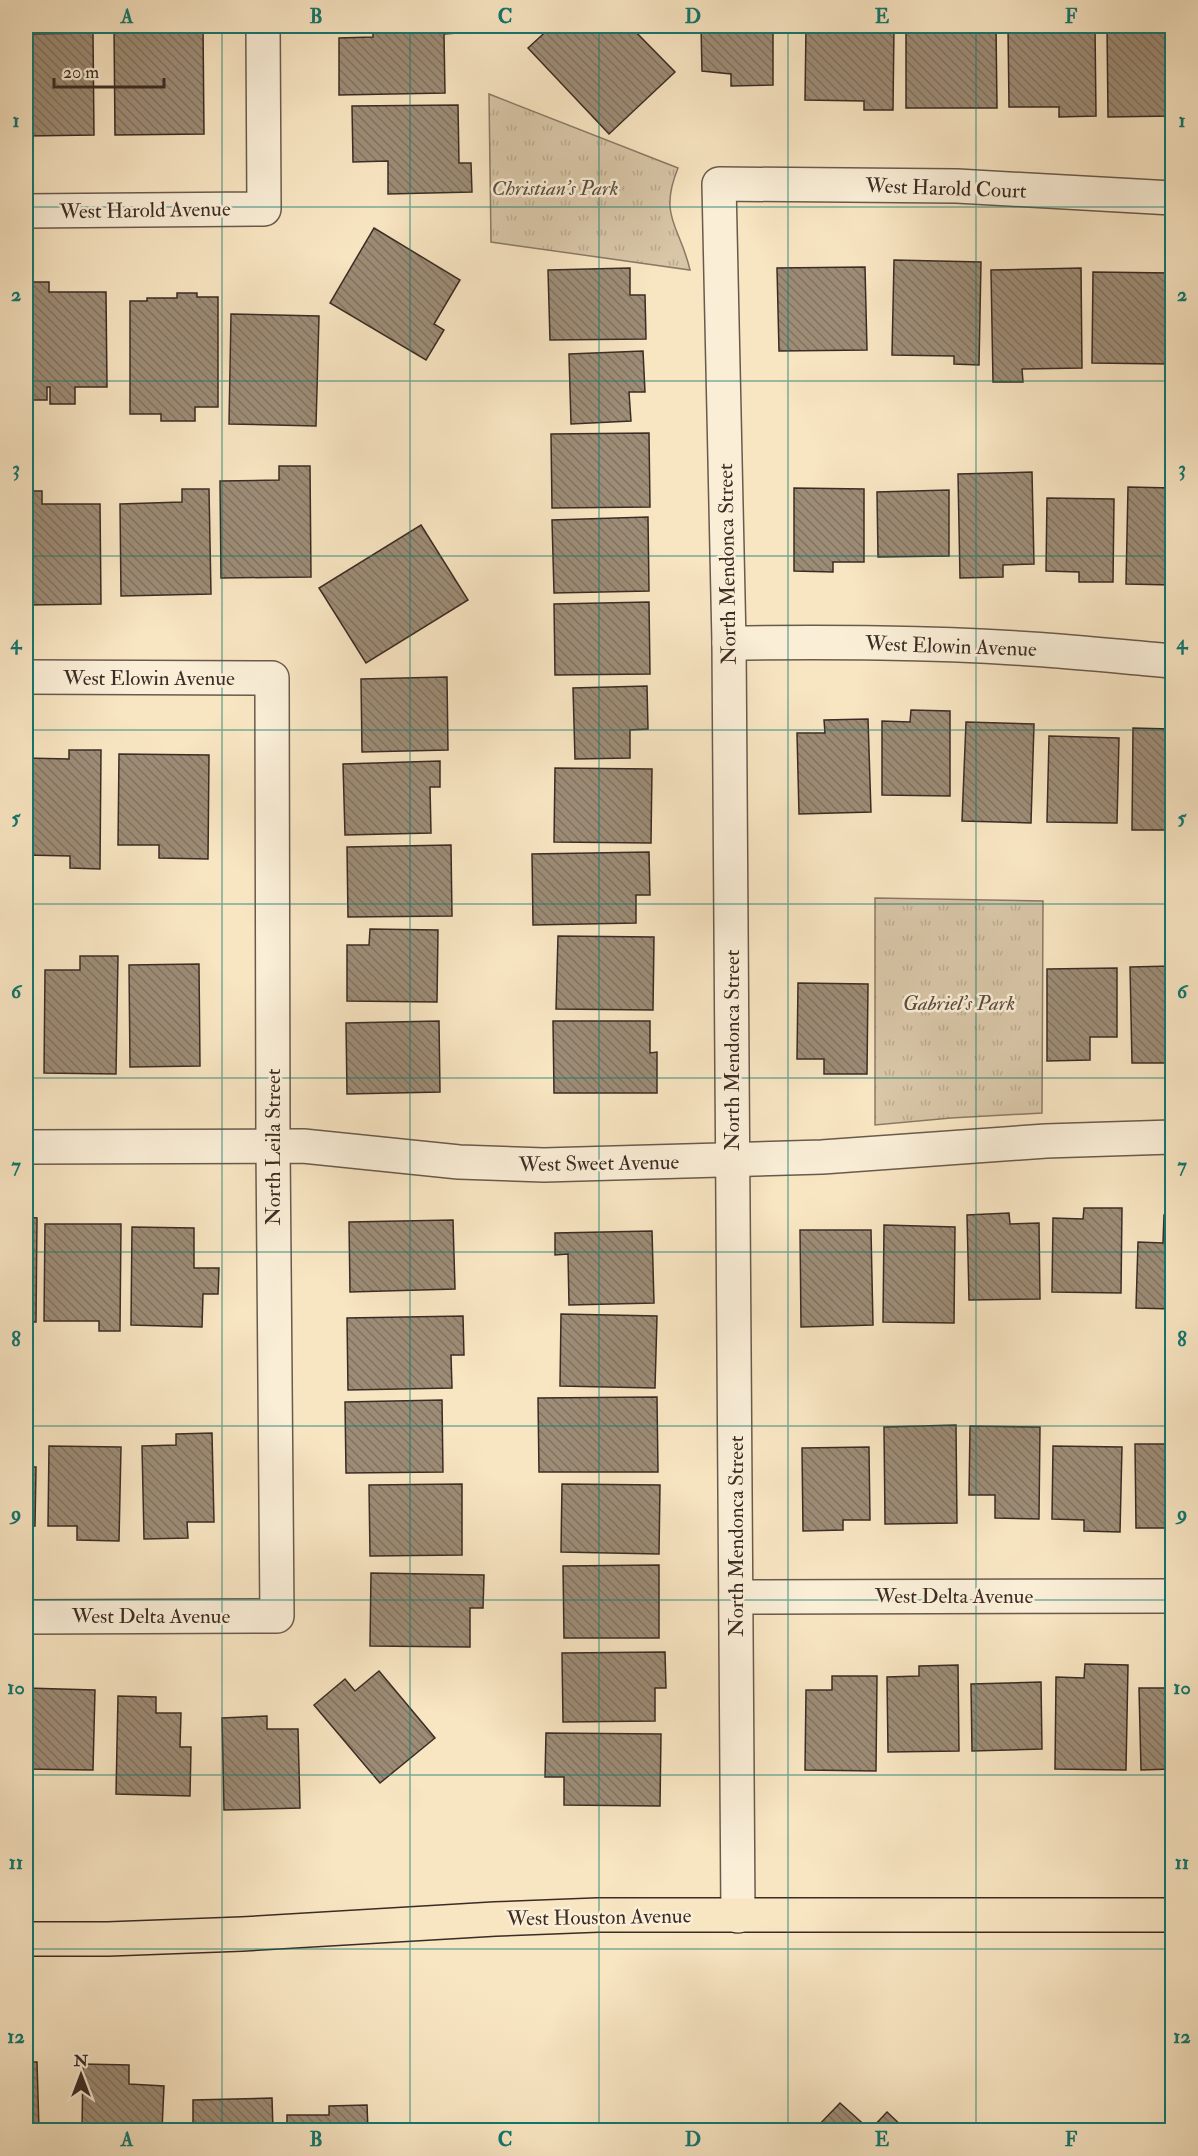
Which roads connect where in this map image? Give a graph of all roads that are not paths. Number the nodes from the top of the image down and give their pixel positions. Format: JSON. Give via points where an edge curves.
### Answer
{"nodes":[{"id":1,"x":262,"y":26,"type":"edge"},
{"id":2,"x":719,"y":184,"type":"joint"},
{"id":3,"x":1173,"y":198,"type":"edge"},
{"id":4,"x":26,"y":211,"type":"edge"},
{"id":5,"x":729,"y":643,"type":"junction"},
{"id":6,"x":1173,"y":661,"type":"edge"},
{"id":7,"x":26,"y":677,"type":"edge"},
{"id":8,"x":272,"y":678,"type":"joint"},
{"id":9,"x":1173,"y":1137,"type":"edge"},
{"id":10,"x":273,"y":1146,"type":"junction"},
{"id":11,"x":26,"y":1147,"type":"edge"},
{"id":12,"x":732,"y":1160,"type":"junction"},
{"id":13,"x":1173,"y":1596,"type":"edge"},
{"id":14,"x":736,"y":1597,"type":"junction"},
{"id":15,"x":277,"y":1616,"type":"joint"},
{"id":16,"x":26,"y":1617,"type":"edge"},
{"id":17,"x":1173,"y":1915,"type":"edge"},
{"id":18,"x":738,"y":1916,"type":"junction"},
{"id":19,"x":26,"y":1939,"type":"edge"}],
"edges":[{"from":1,"to":4,"type":"street","name":"West Harold Avenue","via":[[264,209]]},
{"from":2,"to":3,"type":"street","name":"West Harold Court","via":[[957,186]]},
{"from":2,"to":5,"type":"street","name":"North Mendonca Street"},
{"from":5,"to":6,"type":"street","name":"West Elowin Avenue","via":[[928,644]]},
{"from":5,"to":12,"type":"street","name":"North Mendonca Street"},
{"from":7,"to":8,"type":"street","name":"West Elowin Avenue"},
{"from":8,"to":10,"type":"street","name":"North Leila Street"},
{"from":9,"to":12,"type":"street","name":"West Sweet Avenue"},
{"from":10,"to":11,"type":"street","name":"West Sweet Avenue"},
{"from":10,"to":12,"type":"street","name":"West Sweet Avenue","via":[[486,1164]]},
{"from":10,"to":15,"type":"street","name":"North Leila Street"},
{"from":12,"to":14,"type":"street","name":"North Mendonca Street"},
{"from":13,"to":14,"type":"street","name":"West Delta Avenue"},
{"from":14,"to":18,"type":"street","name":"North Mendonca Street"},
{"from":15,"to":16,"type":"street","name":"West Delta Avenue"},
{"from":17,"to":18,"type":"main road","name":"West Houston Avenue"},
{"from":18,"to":19,"type":"main road","name":"West Houston Avenue","via":[[586,1915],[242,1935]]}]}
